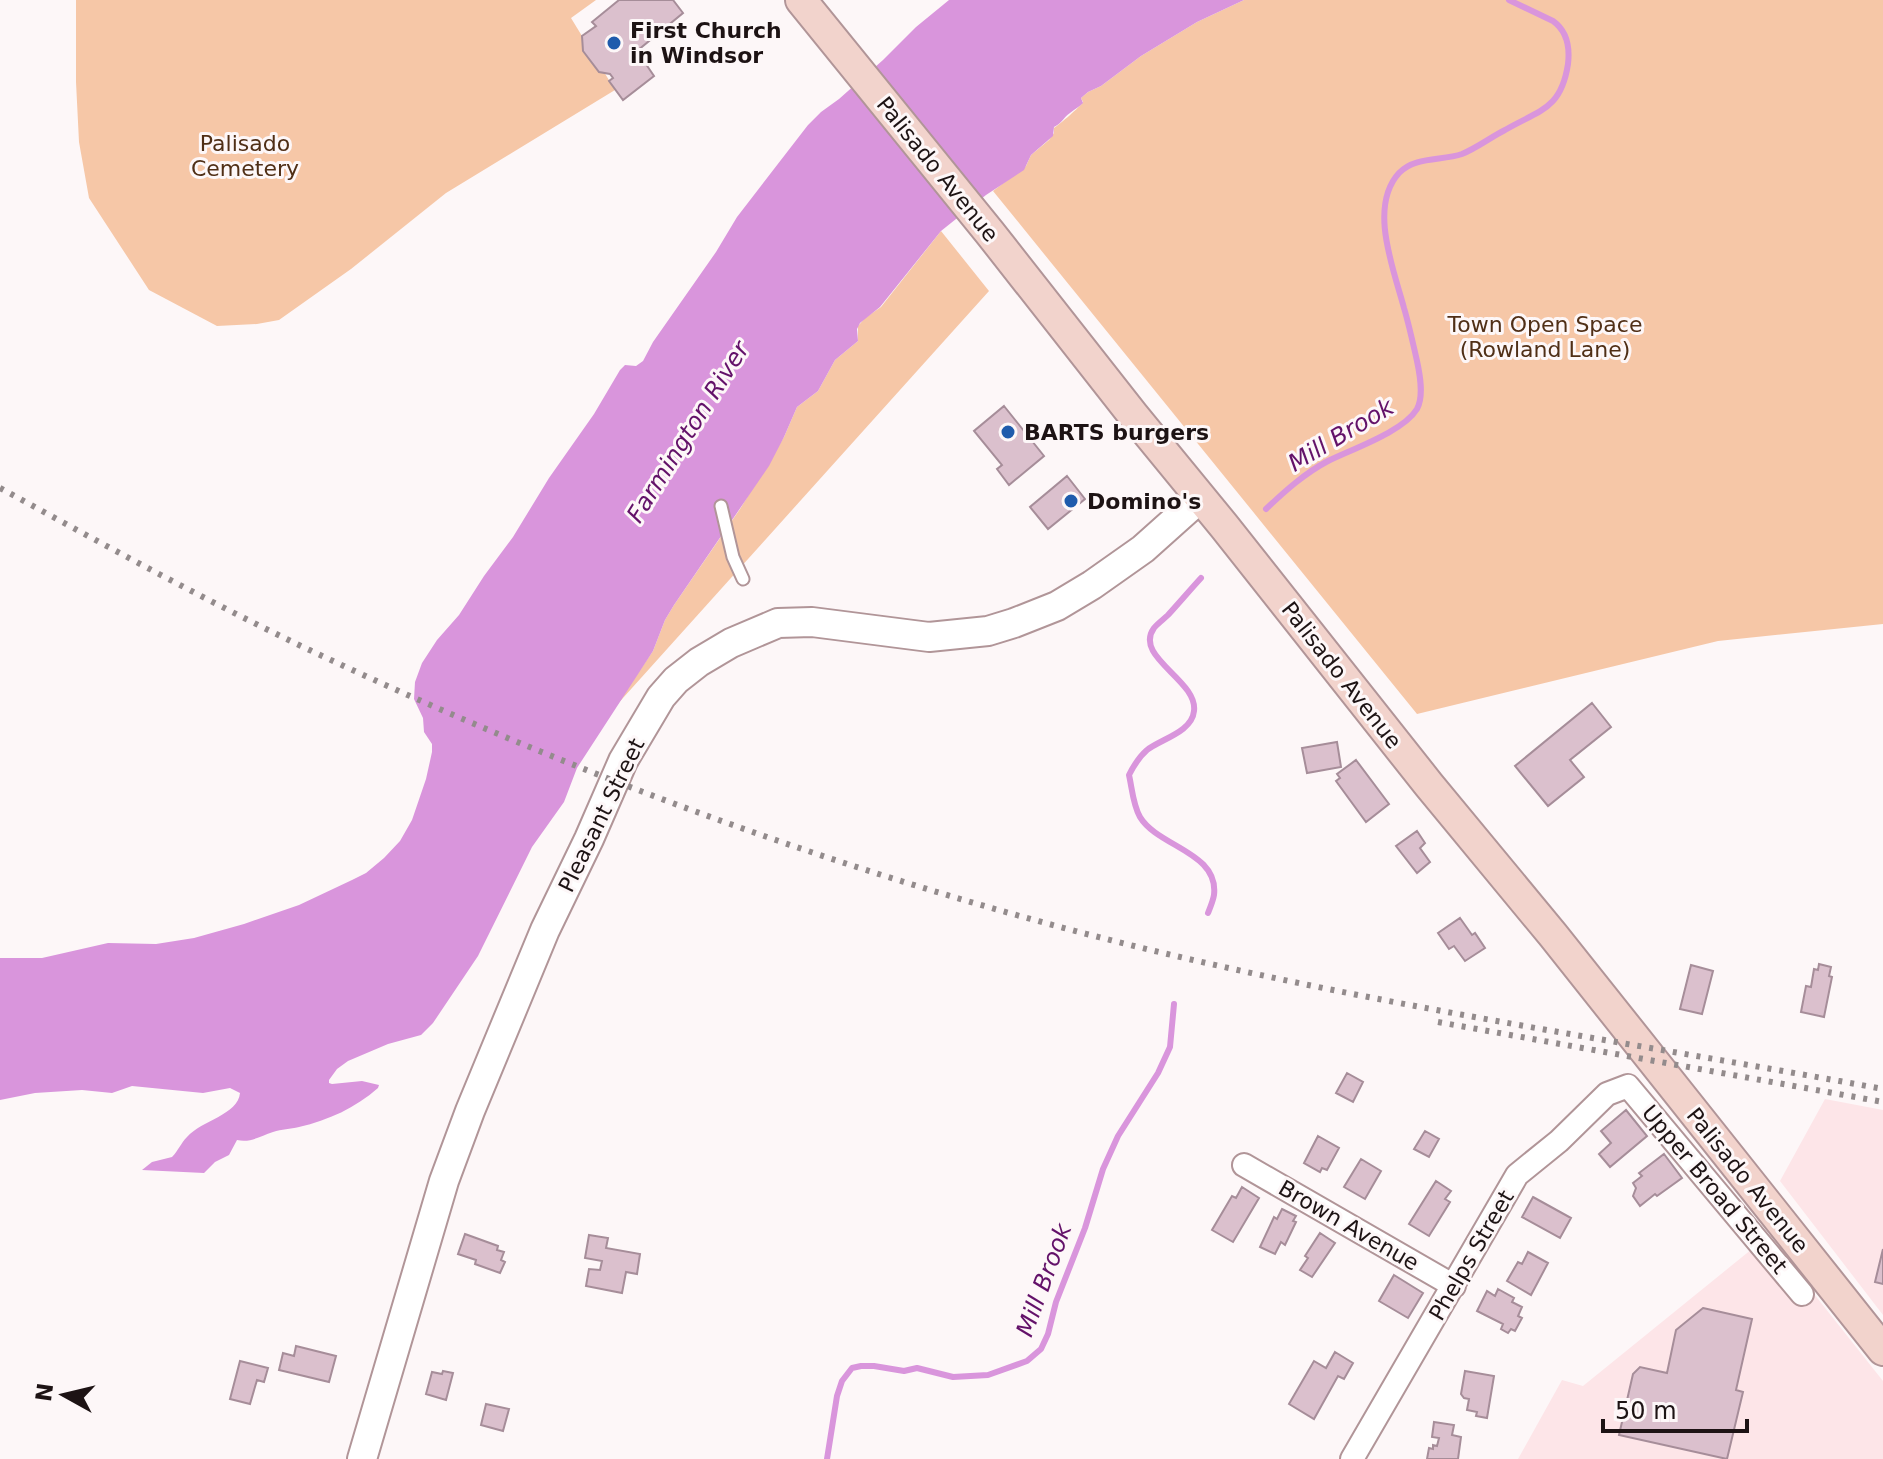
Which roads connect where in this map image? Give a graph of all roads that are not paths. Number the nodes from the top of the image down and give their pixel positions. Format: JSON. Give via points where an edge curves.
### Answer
{"nodes":[{"id":1,"x":801,"y":0,"type":"edge"},
{"id":2,"x":1200,"y":498,"type":"junction"},
{"id":3,"x":721,"y":506,"type":"dead end"},
{"id":4,"x":743,"y":579,"type":"dead end"},
{"id":5,"x":1628,"y":1086,"type":"joint"},
{"id":6,"x":1244,"y":1165,"type":"dead end"},
{"id":7,"x":1454,"y":1286,"type":"junction"},
{"id":8,"x":1802,"y":1294,"type":"dead end"},
{"id":9,"x":1883,"y":1350,"type":"edge"},
{"id":10,"x":362,"y":1459,"type":"edge"},
{"id":11,"x":1352,"y":1459,"type":"edge"}],
"edges":[{"from":1,"to":2,"type":"main road","name":"Palisado Avenue"},
{"from":2,"to":9,"type":"main road","name":"Palisado Avenue"},
{"from":2,"to":10,"type":"street","name":"Pleasant Street","via":[[1092,585],[1014,623],[929,637],[812,622],[778,623],[699,662],[661,697],[623,761],[545,930],[470,1111],[444,1181]]},
{"from":3,"to":4,"type":"lane"},
{"from":5,"to":7,"type":"street","name":"Phelps Street","via":[[1607,1094],[1517,1175]]},
{"from":5,"to":8,"type":"street","name":"Upper Broad Street"},
{"from":6,"to":7,"type":"street","name":"Brown Avenue"},
{"from":7,"to":11,"type":"street","name":"Phelps Street"}]}
